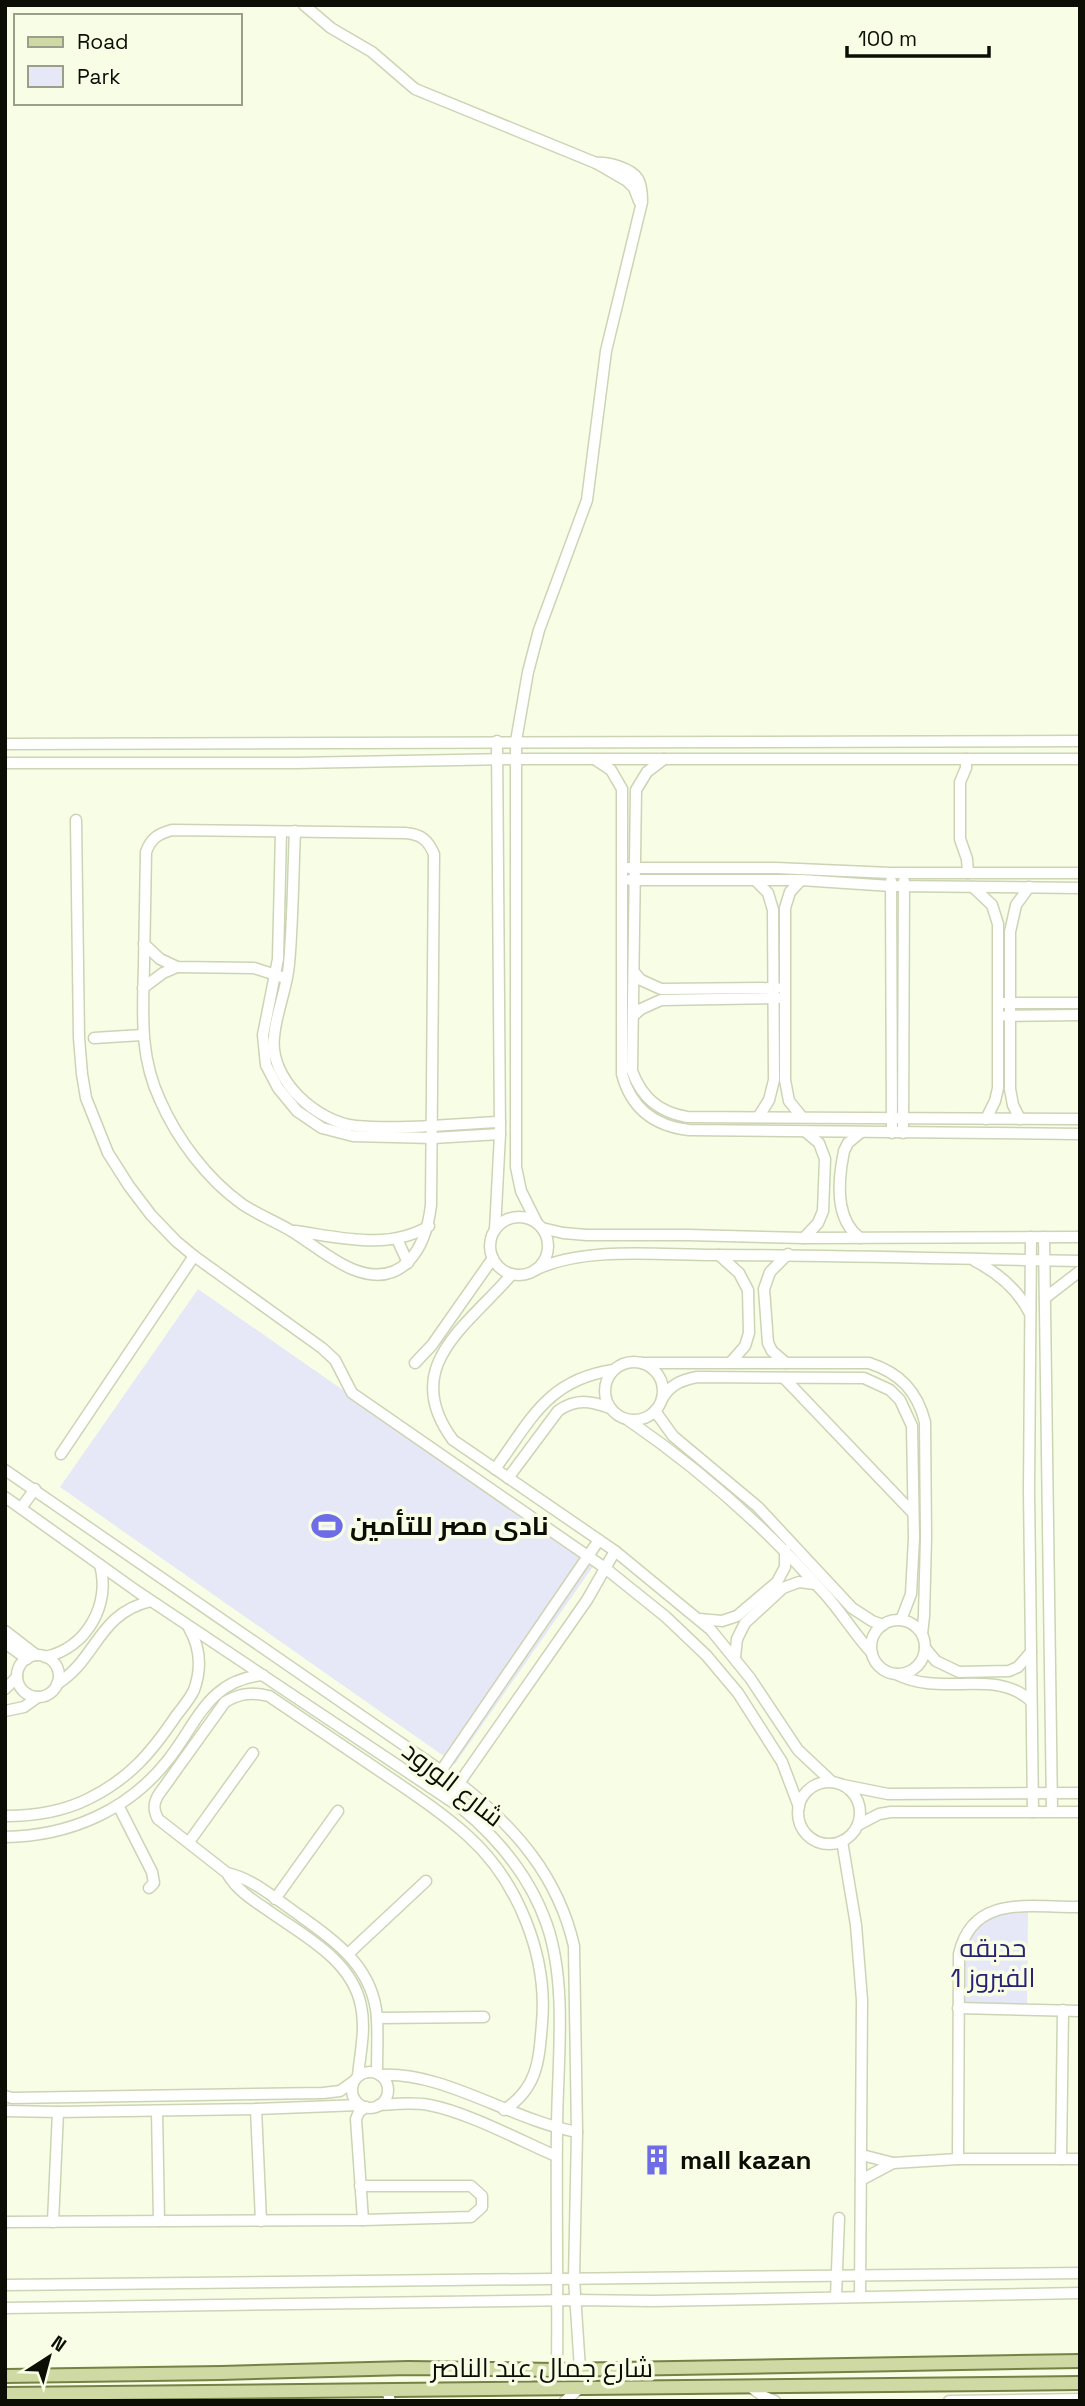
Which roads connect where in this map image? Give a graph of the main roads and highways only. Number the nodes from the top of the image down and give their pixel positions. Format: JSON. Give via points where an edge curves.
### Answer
{"nodes":[{"id":1,"x":1032,"y":2361,"type":"junction"},
{"id":2,"x":1080,"y":2361,"type":"edge"},
{"id":3,"x":268,"y":2372,"type":"junction"},
{"id":4,"x":221,"y":2373,"type":"junction"},
{"id":5,"x":5,"y":2376,"type":"edge"},
{"id":6,"x":1080,"y":2383,"type":"edge"},
{"id":7,"x":1037,"y":2384,"type":"junction"},
{"id":8,"x":270,"y":2390,"type":"junction"},
{"id":9,"x":226,"y":2392,"type":"junction"},
{"id":10,"x":5,"y":2394,"type":"edge"},
{"id":11,"x":389,"y":2395,"type":"edge"},
{"id":12,"x":130,"y":2397,"type":"edge"}],
"edges":[{"from":1,"to":2,"type":"main road","name":"شارع جمال عبد الناصر"},
{"from":1,"to":3,"type":"main road","name":"شارع جمال عبد الناصر"},
{"from":1,"to":7,"type":"main road","via":[[1041,2371]]},
{"from":2,"to":6,"type":"main road","via":[[1074,2372]]},
{"from":3,"to":4,"type":"main road","name":"شارع جمال عبد الناصر"},
{"from":3,"to":8,"type":"main road","via":[[263,2383]]},
{"from":4,"to":5,"type":"main road","name":"شارع جمال عبد الناصر"},
{"from":4,"to":9,"type":"main road","via":[[230,2382]]},
{"from":6,"to":7,"type":"main road","name":"شارع جمال عبد الناصر"},
{"from":7,"to":11,"type":"main road","name":"شارع جمال عبد الناصر","via":[[580,2388]]},
{"from":8,"to":9,"type":"main road","name":"شارع جمال عبد الناصر"},
{"from":8,"to":11,"type":"main road","name":"شارع جمال عبد الناصر"},
{"from":9,"to":12,"type":"main road","name":"شارع جمال عبد الناصر"},
{"from":10,"to":12,"type":"main road","name":"شارع جمال عبد الناصر"}]}
